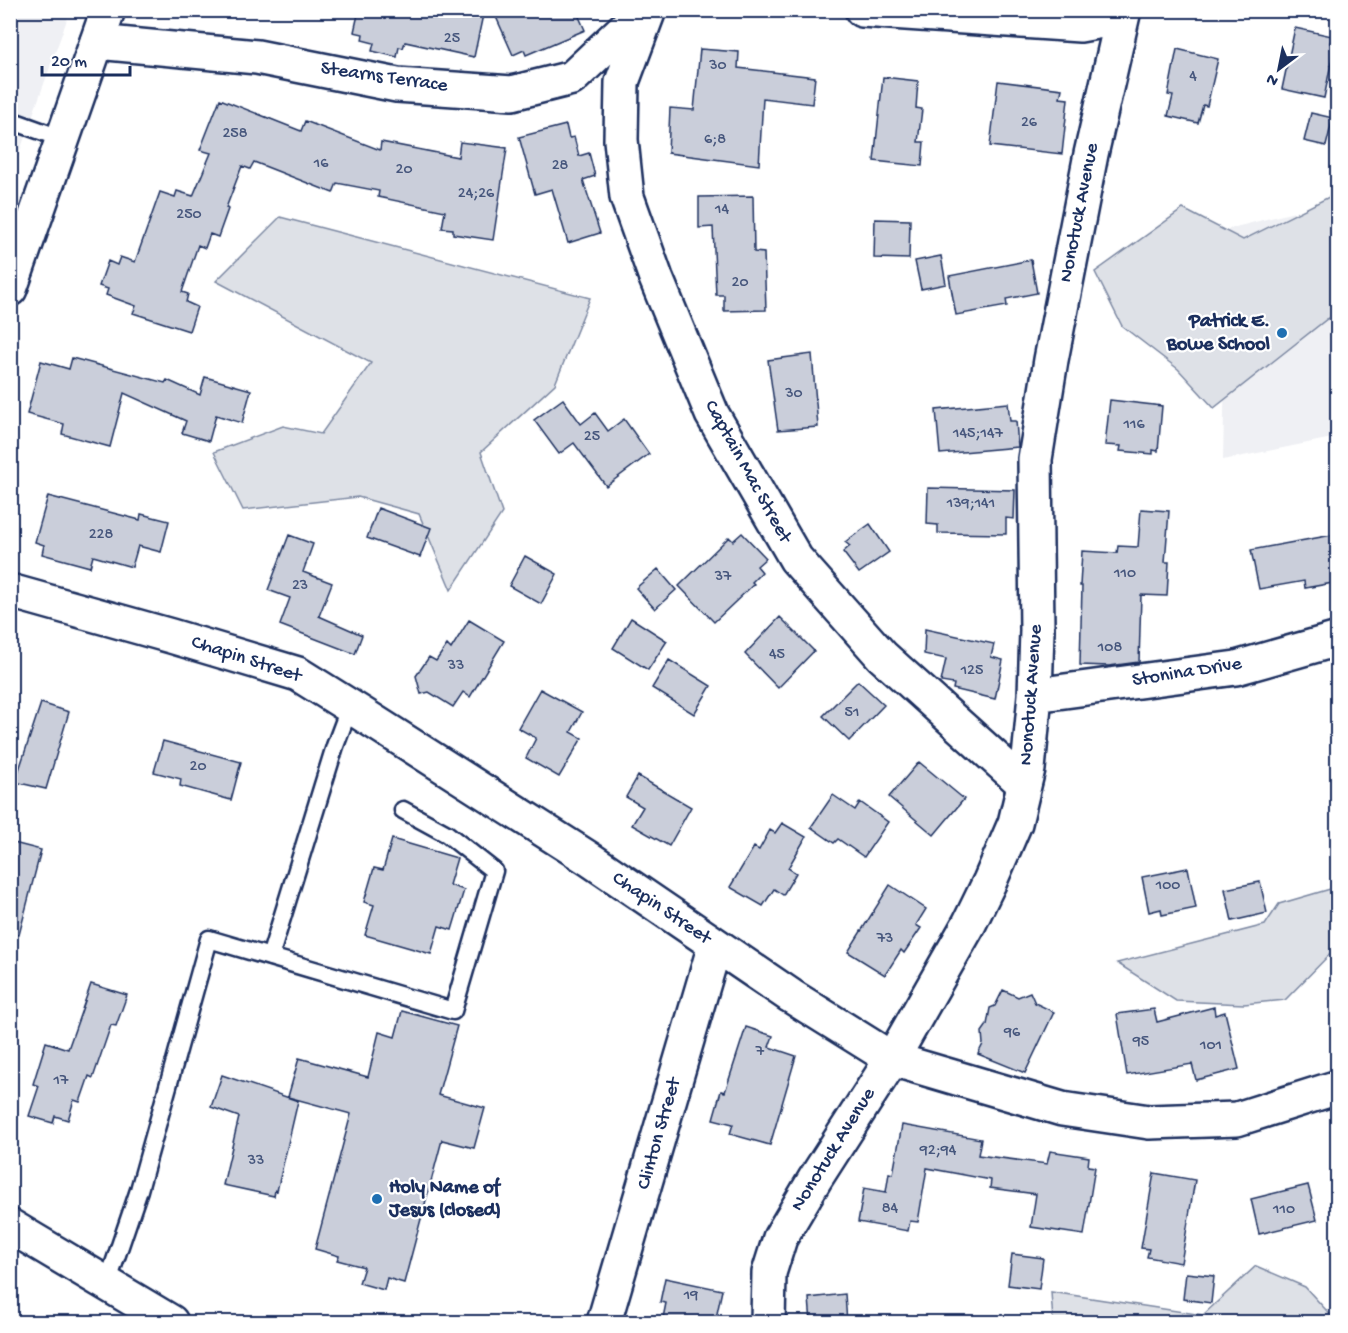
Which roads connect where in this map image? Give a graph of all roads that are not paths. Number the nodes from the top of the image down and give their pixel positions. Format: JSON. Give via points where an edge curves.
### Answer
{"nodes":[{"id":1,"x":108,"y":10,"type":"edge"},
{"id":2,"x":644,"y":10,"type":"edge"},
{"id":3,"x":649,"y":10,"type":"edge"},
{"id":4,"x":862,"y":10,"type":"edge"},
{"id":5,"x":1124,"y":10,"type":"edge"},
{"id":6,"x":97,"y":42,"type":"junction"},
{"id":7,"x":10,"y":120,"type":"edge"},
{"id":8,"x":63,"y":139,"type":"junction"},
{"id":9,"x":10,"y":290,"type":"edge"},
{"id":10,"x":10,"y":591,"type":"edge"},
{"id":11,"x":1338,"y":639,"type":"edge"},
{"id":12,"x":1035,"y":695,"type":"junction"},
{"id":13,"x":350,"y":706,"type":"junction"},
{"id":14,"x":1024,"y":784,"type":"junction"},
{"id":15,"x":403,"y":810,"type":"dead end"},
{"id":16,"x":716,"y":945,"type":"junction"},
{"id":17,"x":270,"y":957,"type":"junction"},
{"id":18,"x":892,"y":1059,"type":"junction"},
{"id":19,"x":1335,"y":1088,"type":"dead end"},
{"id":20,"x":10,"y":1226,"type":"edge"},
{"id":21,"x":107,"y":1284,"type":"junction"},
{"id":22,"x":171,"y":1323,"type":"edge"},
{"id":23,"x":604,"y":1323,"type":"edge"},
{"id":24,"x":768,"y":1323,"type":"edge"}],
"edges":[{"from":1,"to":6,"type":"street"},
{"from":2,"to":6,"type":"street","name":"Stearns Terrace","via":[[572,78],[512,93],[397,85],[257,57]]},
{"from":3,"to":14,"type":"street","name":"Captain Mac Street","via":[[622,82],[621,140],[627,197],[712,414],[796,559],[882,656]]},
{"from":4,"to":5,"type":"street","via":[[1080,25],[1102,21]]},
{"from":5,"to":12,"type":"street","name":"Nonotuck Avenue","via":[[1091,154],[1035,459]]},
{"from":6,"to":8,"type":"street"},
{"from":7,"to":8,"type":"lane"},
{"from":8,"to":9,"type":"street"},
{"from":10,"to":13,"type":"street","name":"Chapin Street","via":[[298,675]]},
{"from":11,"to":12,"type":"street","name":"Stonina Drive","via":[[1236,668]]},
{"from":12,"to":14,"type":"street","name":"Nonotuck Avenue"},
{"from":13,"to":16,"type":"street","name":"Chapin Street"},
{"from":13,"to":17,"type":"lane"},
{"from":14,"to":18,"type":"street","name":"Nonotuck Avenue","via":[[1015,823],[990,881]]},
{"from":15,"to":17,"type":"lane","via":[[447,834],[494,872],[453,1011]]},
{"from":16,"to":18,"type":"street","name":"Chapin Street"},
{"from":16,"to":23,"type":"street","name":"Clinton Street"},
{"from":17,"to":21,"type":"lane","via":[[209,939],[139,1190]]},
{"from":18,"to":19,"type":"street","name":"Chapin Street","via":[[1062,1109],[1149,1122],[1237,1119]]},
{"from":18,"to":24,"type":"street","name":"Nonotuck Avenue","via":[[780,1238],[769,1272]]},
{"from":20,"to":21,"type":"street"},
{"from":21,"to":22,"type":"street"}]}
